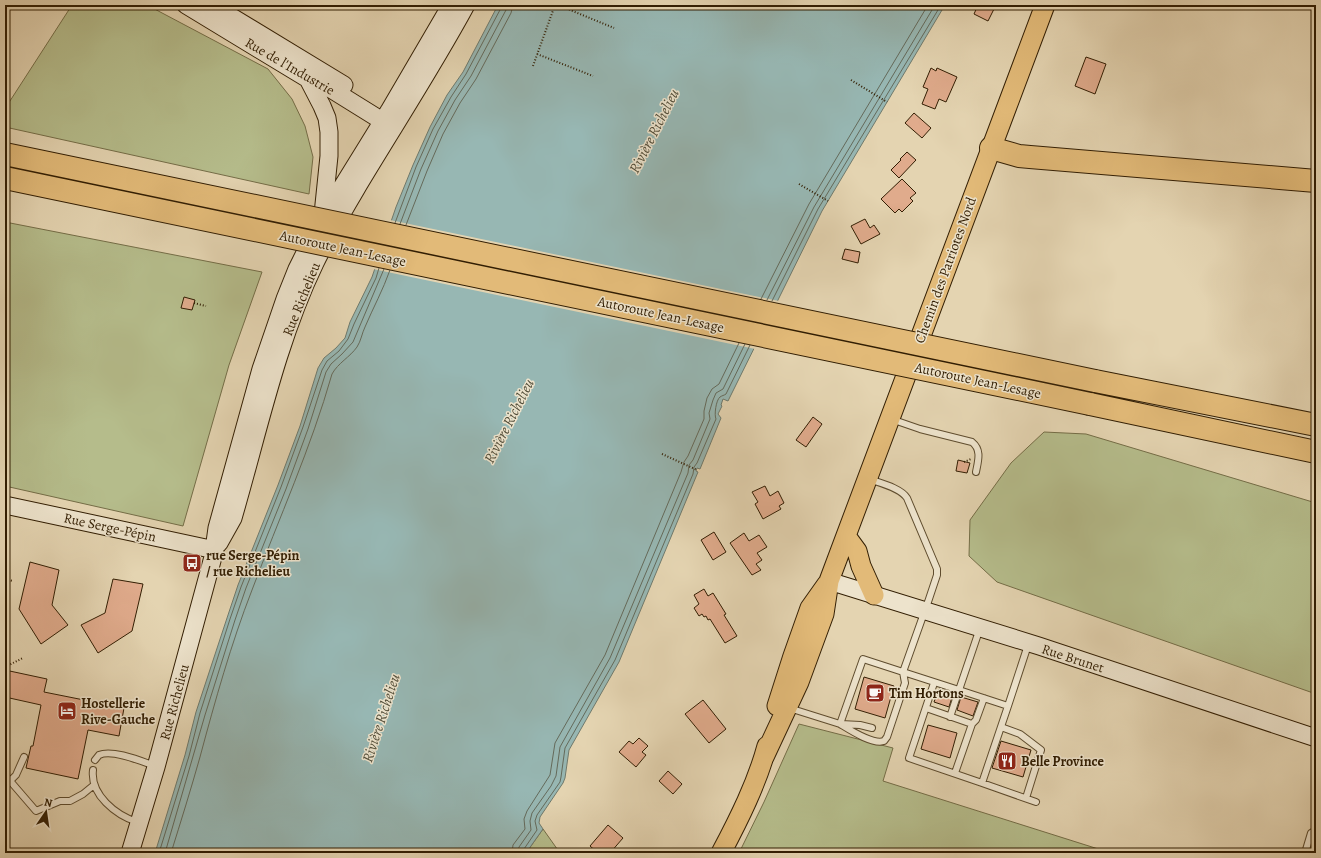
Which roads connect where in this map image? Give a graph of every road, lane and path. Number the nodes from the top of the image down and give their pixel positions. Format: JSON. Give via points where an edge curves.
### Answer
{"nodes":[{"id":1,"x":186,"y":5,"type":"edge"},
{"id":2,"x":212,"y":5,"type":"edge"},
{"id":3,"x":451,"y":5,"type":"edge"},
{"id":4,"x":466,"y":5,"type":"edge"},
{"id":5,"x":556,"y":5,"type":"edge"},
{"id":6,"x":1045,"y":5,"type":"edge"},
{"id":7,"x":614,"y":28,"type":"dead end"},
{"id":8,"x":537,"y":54,"type":"junction"},
{"id":9,"x":533,"y":66,"type":"dead end"},
{"id":10,"x":593,"y":76,"type":"dead end"},
{"id":11,"x":308,"y":79,"type":"junction"},
{"id":12,"x":851,"y":80,"type":"dead end"},
{"id":13,"x":887,"y":102,"type":"dead end"},
{"id":14,"x":391,"y":119,"type":"junction"},
{"id":15,"x":991,"y":148,"type":"junction"},
{"id":16,"x":5,"y":154,"type":"edge"},
{"id":17,"x":5,"y":178,"type":"edge"},
{"id":18,"x":1316,"y":181,"type":"edge"},
{"id":19,"x":799,"y":184,"type":"dead end"},
{"id":20,"x":828,"y":201,"type":"dead end"},
{"id":21,"x":323,"y":219,"type":"junction"},
{"id":22,"x":194,"y":303,"type":"dead end"},
{"id":23,"x":206,"y":306,"type":"dead end"},
{"id":24,"x":889,"y":419,"type":"junction"},
{"id":25,"x":1316,"y":425,"type":"edge"},
{"id":26,"x":1316,"y":452,"type":"edge"},
{"id":27,"x":662,"y":454,"type":"dead end"},
{"id":28,"x":697,"y":470,"type":"dead end"},
{"id":29,"x":976,"y":472,"type":"dead end"},
{"id":30,"x":867,"y":479,"type":"junction"},
{"id":31,"x":5,"y":505,"type":"edge"},
{"id":32,"x":846,"y":536,"type":"junction"},
{"id":33,"x":215,"y":550,"type":"junction"},
{"id":34,"x":5,"y":579,"type":"edge"},
{"id":35,"x":13,"y":581,"type":"dead end"},
{"id":36,"x":829,"y":581,"type":"junction"},
{"id":37,"x":874,"y":595,"type":"junction"},
{"id":38,"x":925,"y":611,"type":"junction"},
{"id":39,"x":980,"y":628,"type":"junction"},
{"id":40,"x":1029,"y":643,"type":"junction"},
{"id":41,"x":23,"y":658,"type":"dead end"},
{"id":42,"x":5,"y":667,"type":"edge"},
{"id":43,"x":903,"y":672,"type":"junction"},
{"id":44,"x":934,"y":682,"type":"junction"},
{"id":45,"x":959,"y":690,"type":"junction"},
{"id":46,"x":984,"y":698,"type":"junction"},
{"id":47,"x":782,"y":706,"type":"junction"},
{"id":48,"x":1008,"y":706,"type":"junction"},
{"id":49,"x":926,"y":708,"type":"junction"},
{"id":50,"x":950,"y":717,"type":"junction"},
{"id":51,"x":840,"y":724,"type":"junction"},
{"id":52,"x":972,"y":724,"type":"junction"},
{"id":53,"x":1001,"y":727,"type":"junction"},
{"id":54,"x":872,"y":728,"type":"dead end"},
{"id":55,"x":1316,"y":738,"type":"edge"},
{"id":56,"x":24,"y":757,"type":"dead end"},
{"id":57,"x":95,"y":760,"type":"dead end"},
{"id":58,"x":156,"y":767,"type":"junction"},
{"id":59,"x":93,"y":770,"type":"dead end"},
{"id":60,"x":955,"y":773,"type":"junction"},
{"id":61,"x":5,"y":775,"type":"edge"},
{"id":62,"x":10,"y":780,"type":"junction"},
{"id":63,"x":982,"y":783,"type":"junction"},
{"id":64,"x":94,"y":785,"type":"junction"},
{"id":65,"x":1026,"y":798,"type":"junction"},
{"id":66,"x":1036,"y":802,"type":"dead end"},
{"id":67,"x":139,"y":823,"type":"junction"},
{"id":68,"x":1316,"y":830,"type":"edge"},
{"id":69,"x":130,"y":853,"type":"edge"},
{"id":70,"x":722,"y":853,"type":"edge"},
{"id":71,"x":1305,"y":853,"type":"edge"}],
"edges":[{"from":1,"to":11,"type":"main road","name":"Rue de l'Industrie"},
{"from":2,"to":14,"type":"main road","name":"Rue de l'Industrie"},
{"from":3,"to":14,"type":"main road","name":"Rue Richelieu"},
{"from":4,"to":14,"type":"main road","name":"Rue Richelieu"},
{"from":5,"to":7,"type":"path"},
{"from":5,"to":8,"type":"path"},
{"from":6,"to":15,"type":"main road","name":"Chemin des Patriotes Nord"},
{"from":8,"to":9,"type":"path"},
{"from":8,"to":10,"type":"path"},
{"from":11,"to":14,"type":"main road","name":"Rue de l'Industrie"},
{"from":11,"to":21,"type":"main road","via":[[327,118],[329,132]]},
{"from":12,"to":13,"type":"path"},
{"from":14,"to":21,"type":"main road","name":"Rue Richelieu"},
{"from":14,"to":33,"type":"main road","name":"Rue Richelieu","via":[[315,263],[302,294],[283,344],[233,518]]},
{"from":15,"to":18,"type":"highway","via":[[1019,156]]},
{"from":15,"to":24,"type":"main road","name":"Chemin des Patriotes Nord"},
{"from":16,"to":25,"type":"highway","name":"Autoroute Jean-Lesage","bridge":true},
{"from":17,"to":26,"type":"highway","name":"Autoroute Jean-Lesage","bridge":true},
{"from":19,"to":20,"type":"path"},
{"from":21,"to":33,"type":"main road","name":"Rue Richelieu","via":[[297,269],[268,346],[217,528]]},
{"from":22,"to":23,"type":"path"},
{"from":24,"to":29,"type":"lane","via":[[972,442],[979,451]]},
{"from":24,"to":30,"type":"main road","name":"Chemin des Patriotes Nord"},
{"from":27,"to":28,"type":"path"},
{"from":30,"to":32,"type":"main road","name":"Chemin des Patriotes Nord"},
{"from":30,"to":38,"type":"lane","via":[[905,494],[907,498],[937,570]]},
{"from":31,"to":33,"type":"main road","name":"Rue Serge-Pépin"},
{"from":32,"to":36,"type":"main road","name":"Chemin des Patriotes Nord"},
{"from":32,"to":37,"type":"main road","via":[[856,551]]},
{"from":33,"to":58,"type":"main road","name":"Rue Richelieu"},
{"from":34,"to":35,"type":"path"},
{"from":36,"to":37,"type":"main road","name":"Rue Brunet"},
{"from":36,"to":47,"type":"main road","name":"Chemin des Patriotes Nord","via":[[810,608],[793,656]]},
{"from":37,"to":38,"type":"main road","name":"Rue Brunet"},
{"from":38,"to":39,"type":"main road","name":"Rue Brunet"},
{"from":38,"to":43,"type":"lane"},
{"from":39,"to":40,"type":"main road","name":"Rue Brunet"},
{"from":39,"to":45,"type":"lane"},
{"from":40,"to":48,"type":"lane"},
{"from":40,"to":55,"type":"main road","name":"Rue Brunet"},
{"from":41,"to":42,"type":"path"},
{"from":43,"to":44,"type":"lane"},
{"from":43,"to":51,"type":"lane","via":[[863,658]]},
{"from":43,"to":51,"type":"lane","via":[[905,683],[884,741],[860,736]]},
{"from":44,"to":45,"type":"lane"},
{"from":44,"to":49,"type":"lane"},
{"from":45,"to":46,"type":"lane"},
{"from":45,"to":50,"type":"lane"},
{"from":46,"to":48,"type":"lane"},
{"from":46,"to":52,"type":"lane"},
{"from":47,"to":51,"type":"lane"},
{"from":47,"to":70,"type":"main road","name":"Chemin des Patriotes Nord","via":[[764,757]]},
{"from":48,"to":53,"type":"lane"},
{"from":49,"to":50,"type":"lane"},
{"from":49,"to":60,"type":"lane","via":[[909,758]]},
{"from":50,"to":52,"type":"lane"},
{"from":51,"to":54,"type":"lane"},
{"from":52,"to":60,"type":"lane"},
{"from":53,"to":63,"type":"lane"},
{"from":53,"to":65,"type":"lane","via":[[1020,734],[1041,750]]},
{"from":56,"to":62,"type":"lane","via":[[16,775]]},
{"from":57,"to":58,"type":"lane","via":[[99,755],[106,753]]},
{"from":58,"to":67,"type":"main road","name":"Rue Richelieu"},
{"from":59,"to":64,"type":"lane"},
{"from":60,"to":63,"type":"lane"},
{"from":61,"to":62,"type":"lane"},
{"from":62,"to":64,"type":"lane","via":[[36,811],[60,801],[70,801]]},
{"from":63,"to":65,"type":"lane"},
{"from":64,"to":67,"type":"lane","via":[[101,797],[118,812]]},
{"from":65,"to":66,"type":"lane"},
{"from":67,"to":69,"type":"main road","name":"Rue Richelieu"},
{"from":68,"to":71,"type":"lane","via":[[1311,833]]}]}
